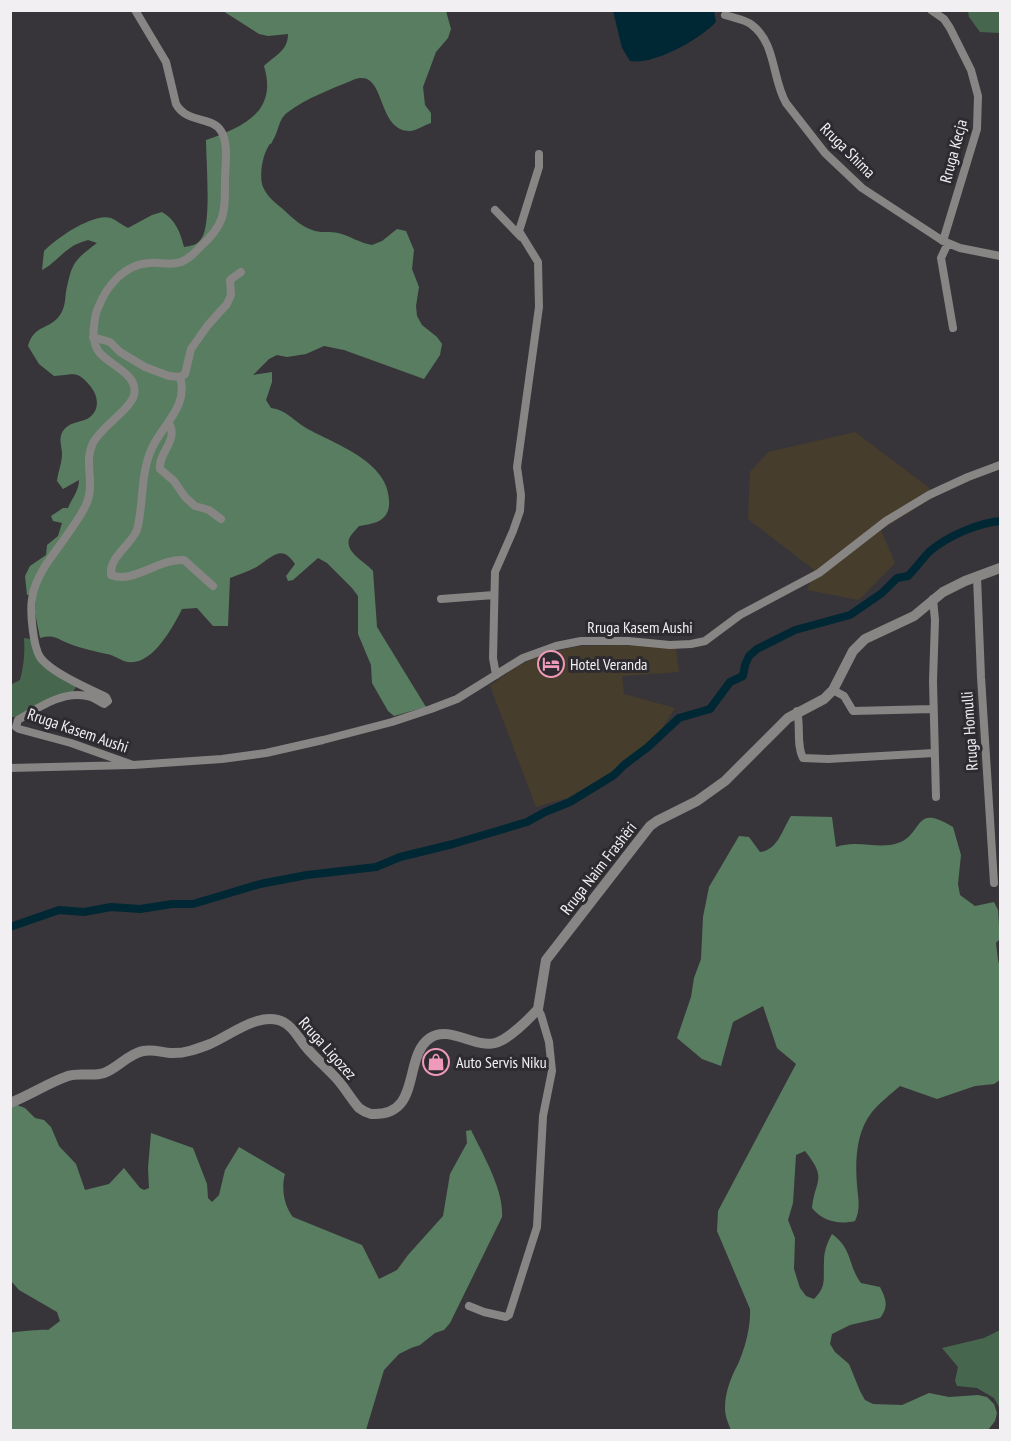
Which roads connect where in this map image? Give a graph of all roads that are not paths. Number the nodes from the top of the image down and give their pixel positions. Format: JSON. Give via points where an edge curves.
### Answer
{"nodes":[{"id":1,"x":135,"y":10,"type":"edge"},
{"id":2,"x":931,"y":10,"type":"edge"},
{"id":3,"x":725,"y":15,"type":"dead end"},
{"id":4,"x":539,"y":154,"type":"dead end"},
{"id":5,"x":495,"y":210,"type":"dead end"},
{"id":6,"x":521,"y":237,"type":"junction"},
{"id":7,"x":946,"y":242,"type":"junction"},
{"id":8,"x":1000,"y":256,"type":"edge"},
{"id":9,"x":241,"y":272,"type":"dead end"},
{"id":10,"x":953,"y":328,"type":"dead end"},
{"id":11,"x":93,"y":337,"type":"junction"},
{"id":12,"x":180,"y":377,"type":"junction"},
{"id":13,"x":169,"y":423,"type":"junction"},
{"id":14,"x":1000,"y":465,"type":"edge"},
{"id":15,"x":220,"y":519,"type":"dead end"},
{"id":16,"x":1000,"y":568,"type":"edge"},
{"id":17,"x":977,"y":577,"type":"junction"},
{"id":18,"x":213,"y":586,"type":"dead end"},
{"id":19,"x":494,"y":595,"type":"junction"},
{"id":20,"x":441,"y":599,"type":"dead end"},
{"id":21,"x":933,"y":599,"type":"junction"},
{"id":22,"x":496,"y":675,"type":"junction"},
{"id":23,"x":833,"y":690,"type":"junction"},
{"id":24,"x":933,"y":709,"type":"junction"},
{"id":25,"x":797,"y":711,"type":"junction"},
{"id":26,"x":934,"y":753,"type":"junction"},
{"id":27,"x":133,"y":765,"type":"junction"},
{"id":28,"x":10,"y":768,"type":"edge"},
{"id":29,"x":936,"y":797,"type":"dead end"},
{"id":30,"x":993,"y":883,"type":"dead end"},
{"id":31,"x":538,"y":1009,"type":"junction"},
{"id":32,"x":10,"y":1103,"type":"edge"},
{"id":33,"x":469,"y":1306,"type":"dead end"}],
"edges":[{"from":1,"to":11,"type":"street","via":[[166,62],[179,110],[220,128],[225,147],[222,222],[189,258],[170,264],[134,266],[122,274],[100,303]]},
{"from":2,"to":7,"type":"street","name":"Rruga Kecja","via":[[947,23],[963,52],[979,106]]},
{"from":3,"to":7,"type":"street","name":"Rruga Shima","via":[[753,25],[759,32],[771,56],[781,94],[825,153],[862,188]]},
{"from":4,"to":6,"type":"street","via":[[539,167],[520,225]]},
{"from":5,"to":6,"type":"street"},
{"from":6,"to":19,"type":"street","via":[[538,262],[539,307],[517,467],[520,511],[495,572]]},
{"from":7,"to":8,"type":"street","name":"Rruga Shima"},
{"from":7,"to":10,"type":"street","name":"Rruga Kecja","via":[[941,258]]},
{"from":9,"to":12,"type":"street","via":[[230,280],[227,304],[202,333],[189,354],[185,374]]},
{"from":11,"to":12,"type":"street","via":[[110,342],[146,367]]},
{"from":11,"to":27,"type":"street","name":"Rruga Kasem Aushi","via":[[99,352],[128,376],[134,394],[93,443],[89,456],[91,491],[86,506],[45,567],[32,600],[35,643],[40,657],[108,701],[104,704],[75,695],[58,699],[18,720],[16,727]]},
{"from":12,"to":13,"type":"street","via":[[178,407]]},
{"from":13,"to":15,"type":"street","via":[[173,435],[160,460],[160,469],[195,506]]},
{"from":13,"to":18,"type":"street","via":[[153,446],[146,469],[137,530],[111,565],[111,575],[120,578],[165,562],[184,560]]},
{"from":14,"to":22,"type":"street","name":"Rruga Kasem Aushi","via":[[930,495],[886,520],[819,573],[740,615],[705,641],[581,641],[542,650]]},
{"from":16,"to":17,"type":"street","name":"Rruga Naim Frashëri"},
{"from":17,"to":21,"type":"street","name":"Rruga Naim Frashëri"},
{"from":17,"to":30,"type":"street","name":"Rruga Homulli"},
{"from":19,"to":20,"type":"street"},
{"from":19,"to":22,"type":"street"},
{"from":21,"to":23,"type":"street","name":"Rruga Naim Frashëri","via":[[914,616],[860,644]]},
{"from":21,"to":24,"type":"street"},
{"from":22,"to":27,"type":"street","name":"Rruga Kasem Aushi","via":[[457,699],[431,709],[323,740],[222,759]]},
{"from":23,"to":24,"type":"street","via":[[844,696],[853,711]]},
{"from":23,"to":25,"type":"street","name":"Rruga Naim Frashëri","via":[[819,702]]},
{"from":24,"to":26,"type":"street"},
{"from":25,"to":26,"type":"street","via":[[803,758]]},
{"from":25,"to":31,"type":"street","name":"Rruga Naim Frashëri","via":[[725,781],[650,826],[546,960]]},
{"from":26,"to":29,"type":"street"},
{"from":27,"to":28,"type":"street"},
{"from":31,"to":32,"type":"street","name":"Rruga Ligozez","via":[[502,1041],[480,1043],[447,1034],[428,1040],[418,1055],[404,1099],[381,1112],[368,1113],[360,1108],[289,1026],[276,1019],[257,1021],[192,1050],[143,1051],[105,1073],[71,1075]]},
{"from":31,"to":33,"type":"street","name":"Rruga Naim Frashëri","via":[[549,1042],[552,1071],[543,1116],[537,1227],[509,1315]]}]}
